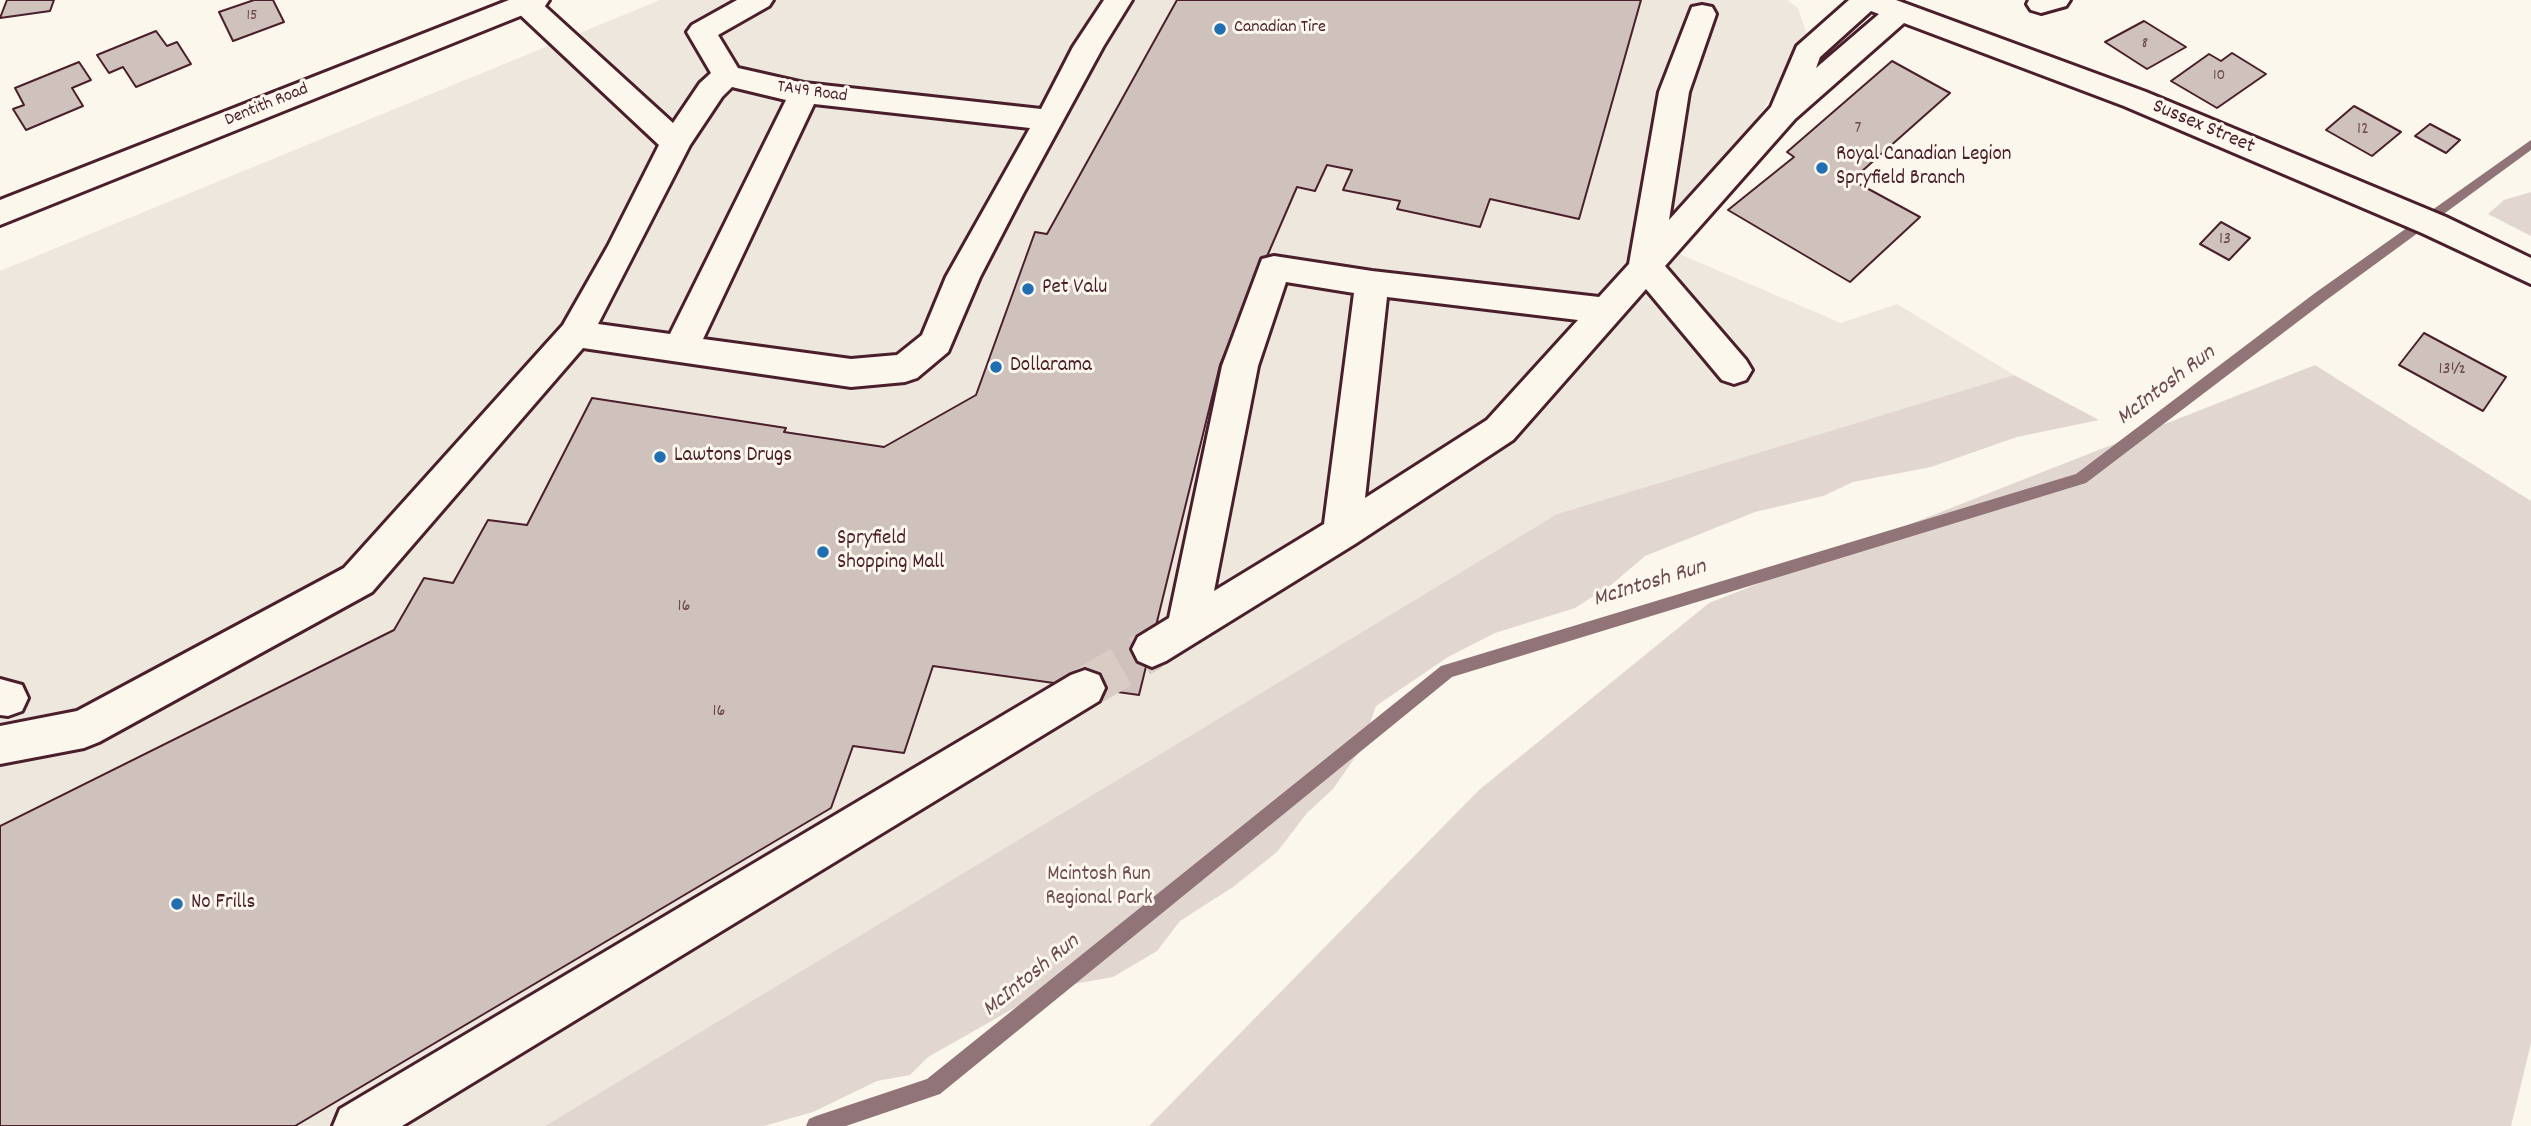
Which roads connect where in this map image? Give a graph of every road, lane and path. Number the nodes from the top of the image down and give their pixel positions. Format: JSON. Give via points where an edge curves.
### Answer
{"nodes":[{"id":1,"x":759,"y":0,"type":"edge"},
{"id":2,"x":1118,"y":0,"type":"edge"},
{"id":3,"x":1867,"y":0,"type":"edge"},
{"id":4,"x":530,"y":2,"type":"edge"},
{"id":5,"x":1899,"y":12,"type":"junction"},
{"id":6,"x":1702,"y":14,"type":"dead end"},
{"id":7,"x":727,"y":75,"type":"junction"},
{"id":8,"x":804,"y":93,"type":"junction"},
{"id":9,"x":1784,"y":112,"type":"junction"},
{"id":10,"x":1050,"y":120,"type":"junction"},
{"id":11,"x":676,"y":143,"type":"junction"},
{"id":12,"x":0,"y":213,"type":"edge"},
{"id":13,"x":1644,"y":265,"type":"junction"},
{"id":14,"x":2526,"y":265,"type":"edge"},
{"id":15,"x":1372,"y":283,"type":"junction"},
{"id":16,"x":1605,"y":310,"type":"junction"},
{"id":17,"x":575,"y":334,"type":"junction"},
{"id":18,"x":680,"y":350,"type":"junction"},
{"id":19,"x":1734,"y":370,"type":"dead end"},
{"id":20,"x":1342,"y":533,"type":"junction"},
{"id":21,"x":1187,"y":627,"type":"junction"},
{"id":22,"x":1152,"y":649,"type":"tunnel mouth"},
{"id":23,"x":1085,"y":688,"type":"tunnel mouth"},
{"id":24,"x":8,"y":720,"type":"edge"},
{"id":25,"x":356,"y":1126,"type":"edge"}],
"edges":[{"from":1,"to":7,"type":"street","via":[[702,32]]},
{"from":2,"to":10,"type":"street"},
{"from":3,"to":5,"type":"street","name":"Sussex Street"},
{"from":3,"to":9,"type":"street","via":[[1807,53]]},
{"from":4,"to":11,"type":"street"},
{"from":4,"to":12,"type":"street","name":"Dentith Road"},
{"from":5,"to":9,"type":"street"},
{"from":5,"to":14,"type":"street","name":"Sussex Street","via":[[2135,99]]},
{"from":6,"to":13,"type":"street","via":[[1674,92]]},
{"from":7,"to":8,"type":"street","name":"TA49 Road"},
{"from":7,"to":11,"type":"street","via":[[711,90]]},
{"from":8,"to":10,"type":"street","name":"TA49 Road"},
{"from":8,"to":18,"type":"street"},
{"from":9,"to":13,"type":"street"},
{"from":10,"to":18,"type":"street","via":[[963,277],[936,343],[905,368],[851,373]]},
{"from":11,"to":17,"type":"street"},
{"from":13,"to":16,"type":"street"},
{"from":13,"to":19,"type":"street"},
{"from":15,"to":16,"type":"street"},
{"from":15,"to":20,"type":"street"},
{"from":15,"to":21,"type":"street","via":[[1274,268],[1240,366]]},
{"from":16,"to":20,"type":"street","via":[[1500,430]]},
{"from":17,"to":18,"type":"street"},
{"from":17,"to":24,"type":"street","via":[[358,580],[84,729]]},
{"from":20,"to":21,"type":"street"},
{"from":21,"to":22,"type":"street"},
{"from":23,"to":25,"type":"street"}]}
